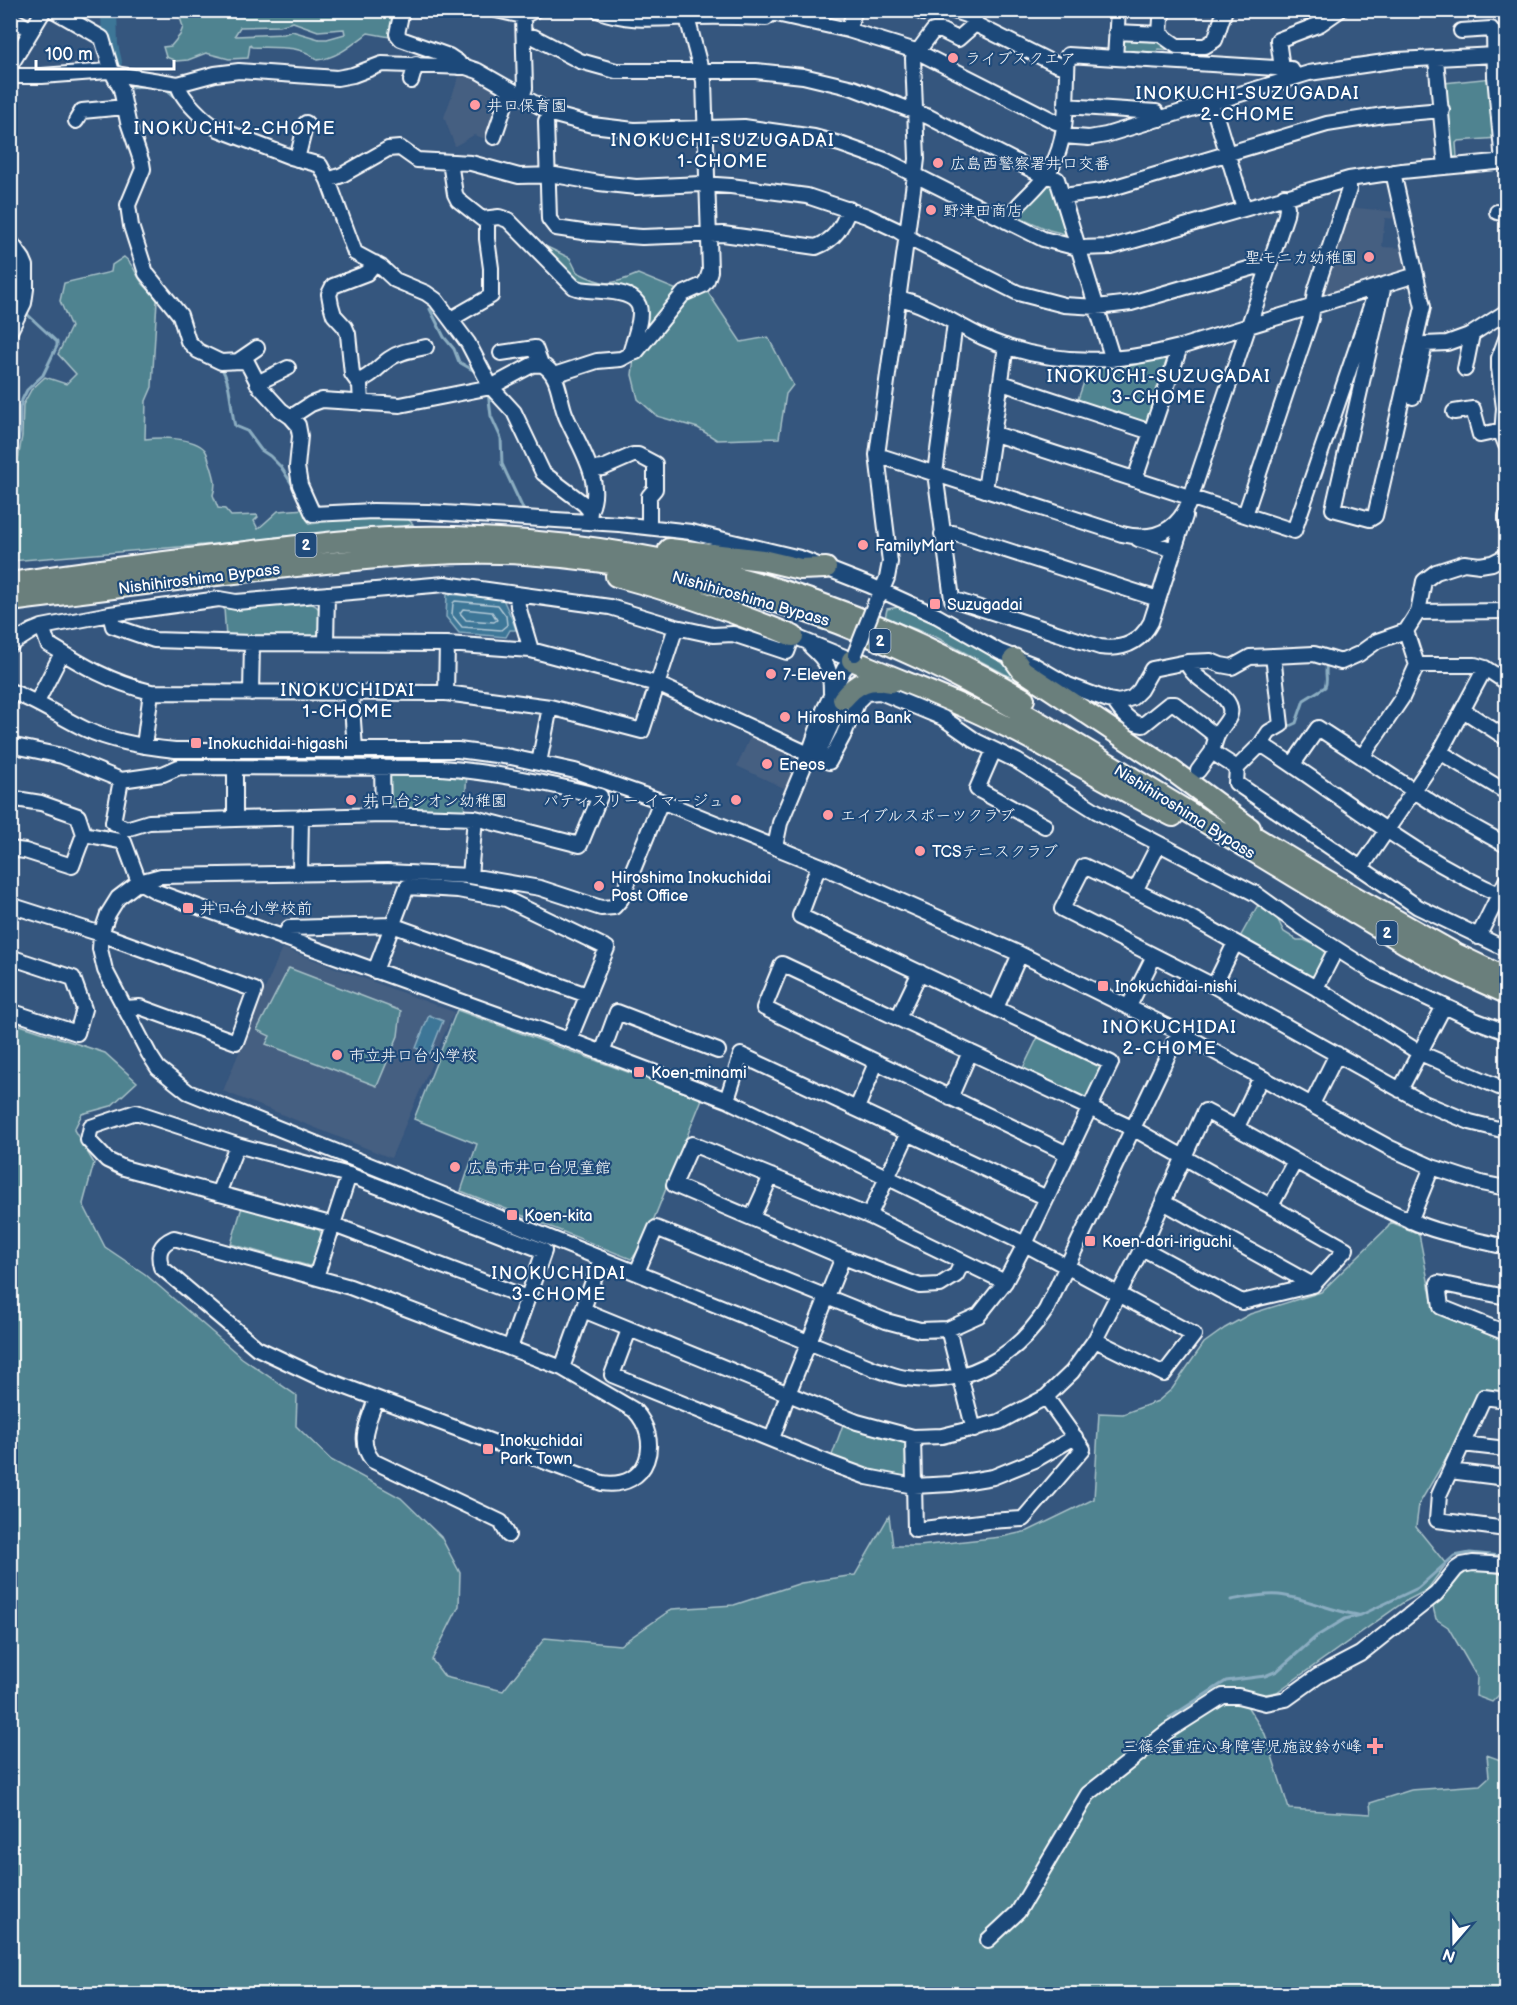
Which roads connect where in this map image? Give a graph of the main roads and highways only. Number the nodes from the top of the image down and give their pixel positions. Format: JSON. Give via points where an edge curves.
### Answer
{"nodes":[{"id":1,"x":538,"y":541,"type":"junction"},
{"id":2,"x":441,"y":553,"type":"junction"},
{"id":3,"x":826,"y":568,"type":"road end"},
{"id":4,"x":75,"y":573,"type":"junction"},
{"id":5,"x":10,"y":574,"type":"edge"},
{"id":6,"x":10,"y":583,"type":"edge"},
{"id":7,"x":151,"y":584,"type":"junction"},
{"id":8,"x":10,"y":601,"type":"edge"},
{"id":9,"x":10,"y":612,"type":"edge"},
{"id":10,"x":799,"y":638,"type":"road end"},
{"id":11,"x":853,"y":657,"type":"road end"},
{"id":12,"x":1014,"y":659,"type":"road end"},
{"id":13,"x":920,"y":689,"type":"junction"},
{"id":14,"x":837,"y":697,"type":"road end"},
{"id":15,"x":1279,"y":860,"type":"junction"},
{"id":16,"x":1506,"y":978,"type":"edge"},
{"id":17,"x":1506,"y":993,"type":"edge"}],
"edges":[{"from":1,"to":3,"type":"highway","via":[[612,542],[762,560],[800,569]]},
{"from":1,"to":4,"type":"highway","name":"Nishihiroshima Bypass","number":"2","via":[[378,539]]},
{"from":1,"to":15,"type":"highway","name":"Nishihiroshima Bypass","number":"2","via":[[660,558],[728,573],[904,635],[986,676]]},
{"from":2,"to":7,"type":"highway","name":"Nishihiroshima Bypass","number":"2","via":[[270,568]]},
{"from":2,"to":10,"type":"highway","via":[[597,571],[737,613]]},
{"from":2,"to":15,"type":"highway","name":"Nishihiroshima Bypass","number":"2","via":[[574,559],[676,575],[790,606],[921,659],[1017,709],[1208,823]]},
{"from":4,"to":5,"type":"highway"},
{"from":4,"to":6,"type":"highway","name":"Nishihiroshima Bypass","number":"2"},
{"from":7,"to":8,"type":"highway","name":"Nishihiroshima Bypass","number":"2"},
{"from":7,"to":9,"type":"highway"},
{"from":11,"to":13,"type":"highway"},
{"from":12,"to":15,"type":"highway","via":[[1022,670],[1166,766]]},
{"from":13,"to":14,"type":"highway","via":[[871,679]]},
{"from":13,"to":15,"type":"highway","via":[[991,718],[1118,788]]},
{"from":15,"to":16,"type":"highway","name":"Nishihiroshima Bypass","number":"2"},
{"from":15,"to":17,"type":"highway","name":"Nishihiroshima Bypass","number":"2","via":[[1406,944]]}]}
